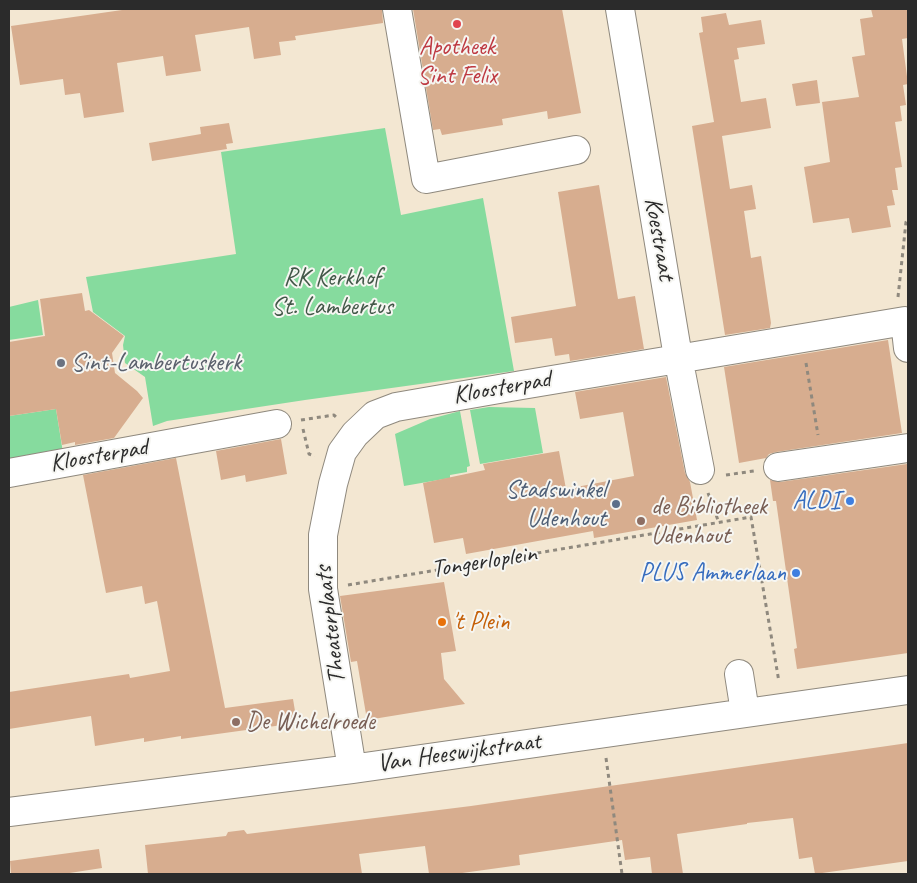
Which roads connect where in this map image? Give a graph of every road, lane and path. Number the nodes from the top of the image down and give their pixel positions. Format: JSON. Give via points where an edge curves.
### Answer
{"nodes":[{"id":1,"x":397,"y":9,"type":"edge"},
{"id":2,"x":620,"y":9,"type":"edge"},
{"id":3,"x":576,"y":150,"type":"dead end"},
{"id":4,"x":908,"y":219,"type":"edge"},
{"id":5,"x":903,"y":330,"type":"edge"},
{"id":6,"x":802,"y":337,"type":"junction"},
{"id":7,"x":678,"y":357,"type":"junction"},
{"id":8,"x":278,"y":424,"type":"joint"},
{"id":9,"x":348,"y":443,"type":"junction"},
{"id":10,"x":908,"y":448,"type":"edge"},
{"id":11,"x":822,"y":461,"type":"junction"},
{"id":12,"x":778,"y":467,"type":"joint"},
{"id":13,"x":711,"y":472,"type":"joint"},
{"id":14,"x":9,"y":473,"type":"edge"},
{"id":15,"x":322,"y":589,"type":"junction"},
{"id":16,"x":739,"y":674,"type":"dead end"},
{"id":17,"x":908,"y":690,"type":"edge"},
{"id":18,"x":783,"y":707,"type":"junction"},
{"id":19,"x":745,"y":712,"type":"junction"},
{"id":20,"x":602,"y":733,"type":"junction"},
{"id":21,"x":352,"y":769,"type":"junction"},
{"id":22,"x":9,"y":812,"type":"edge"},
{"id":23,"x":622,"y":874,"type":"edge"}],
"edges":[{"from":1,"to":3,"type":"street","via":[[426,179]]},
{"from":2,"to":7,"type":"street","name":"Koestraat"},
{"from":4,"to":5,"type":"path"},
{"from":5,"to":6,"type":"street","name":"Kloosterpad"},
{"from":6,"to":7,"type":"street","name":"Kloosterpad"},
{"from":6,"to":11,"type":"path"},
{"from":7,"to":9,"type":"street","name":"Kloosterpad","via":[[396,407],[375,415]]},
{"from":7,"to":13,"type":"street","name":"Koestraat"},
{"from":8,"to":9,"type":"path","via":[[334,414]]},
{"from":8,"to":14,"type":"street","name":"Kloosterpad"},
{"from":9,"to":15,"type":"street","name":"Theaterplaats","via":[[333,484],[323,535]]},
{"from":10,"to":11,"type":"street"},
{"from":11,"to":12,"type":"street"},
{"from":12,"to":13,"type":"path"},
{"from":15,"to":18,"type":"path","name":"Tongerloplein","via":[[752,518]]},
{"from":15,"to":21,"type":"street","name":"Theaterplaats"},
{"from":16,"to":19,"type":"street"},
{"from":17,"to":18,"type":"street","name":"Van Heeswijkstraat"},
{"from":18,"to":19,"type":"street","name":"Van Heeswijkstraat"},
{"from":19,"to":20,"type":"street","name":"Van Heeswijkstraat"},
{"from":20,"to":21,"type":"street","name":"Van Heeswijkstraat"},
{"from":20,"to":23,"type":"path"},
{"from":21,"to":22,"type":"street","name":"Van Heeswijkstraat"}]}
